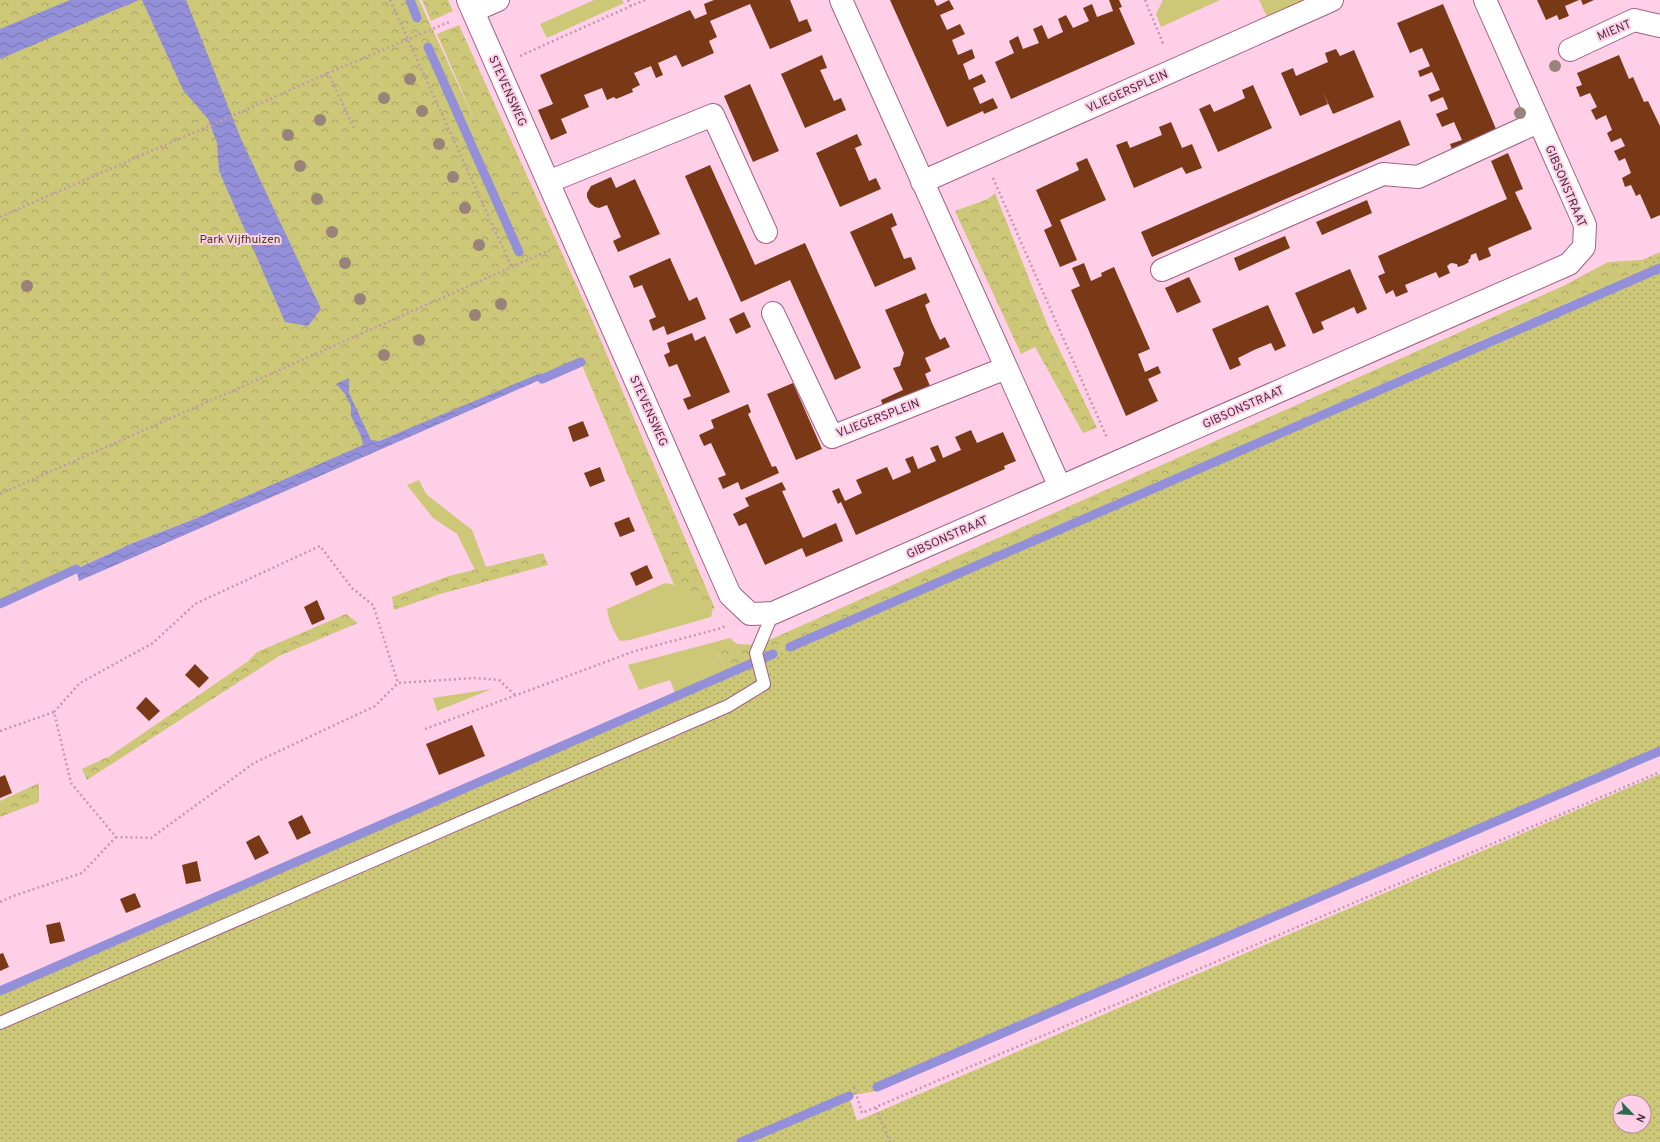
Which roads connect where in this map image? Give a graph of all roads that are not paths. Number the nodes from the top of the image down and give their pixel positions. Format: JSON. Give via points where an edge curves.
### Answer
{"nodes":[{"id":1,"x":498,"y":0,"type":"edge"},
{"id":2,"x":840,"y":0,"type":"edge"},
{"id":3,"x":1332,"y":0,"type":"edge"},
{"id":4,"x":1485,"y":0,"type":"edge"},
{"id":5,"x":470,"y":6,"type":"edge"},
{"id":6,"x":1660,"y":26,"type":"edge"},
{"id":7,"x":1570,"y":50,"type":"dead end"},
{"id":8,"x":1538,"y":122,"type":"junction"},
{"id":9,"x":548,"y":182,"type":"junction"},
{"id":10,"x":922,"y":182,"type":"junction"},
{"id":11,"x":766,"y":232,"type":"dead end"},
{"id":12,"x":1162,"y":270,"type":"dead end"},
{"id":13,"x":773,"y":313,"type":"dead end"},
{"id":14,"x":1006,"y":368,"type":"junction"},
{"id":15,"x":1060,"y":487,"type":"junction"},
{"id":16,"x":773,"y":613,"type":"junction"},
{"id":17,"x":0,"y":1022,"type":"edge"}],
"edges":[{"from":1,"to":5,"type":"street"},
{"from":2,"to":10,"type":"street"},
{"from":3,"to":10,"type":"street","name":"VLIEGERSPLEIN"},
{"from":4,"to":8,"type":"street","name":"GIBSONSTRAAT"},
{"from":5,"to":9,"type":"street","name":"STEVENSWEG"},
{"from":6,"to":7,"type":"street","name":"MIENT","via":[[1634,20]]},
{"from":8,"to":12,"type":"street","via":[[1418,177],[1383,174]]},
{"from":8,"to":15,"type":"street","name":"GIBSONSTRAAT","via":[[1585,225],[1584,247],[1569,264]]},
{"from":9,"to":11,"type":"street","via":[[713,115]]},
{"from":9,"to":16,"type":"street","name":"STEVENSWEG","via":[[730,595],[750,614]]},
{"from":10,"to":14,"type":"street"},
{"from":13,"to":14,"type":"street","name":"VLIEGERSPLEIN","via":[[832,437]]},
{"from":14,"to":15,"type":"street"},
{"from":15,"to":16,"type":"street","name":"GIBSONSTRAAT"},
{"from":16,"to":17,"type":"lane","via":[[756,653],[764,684],[728,706]]}]}
